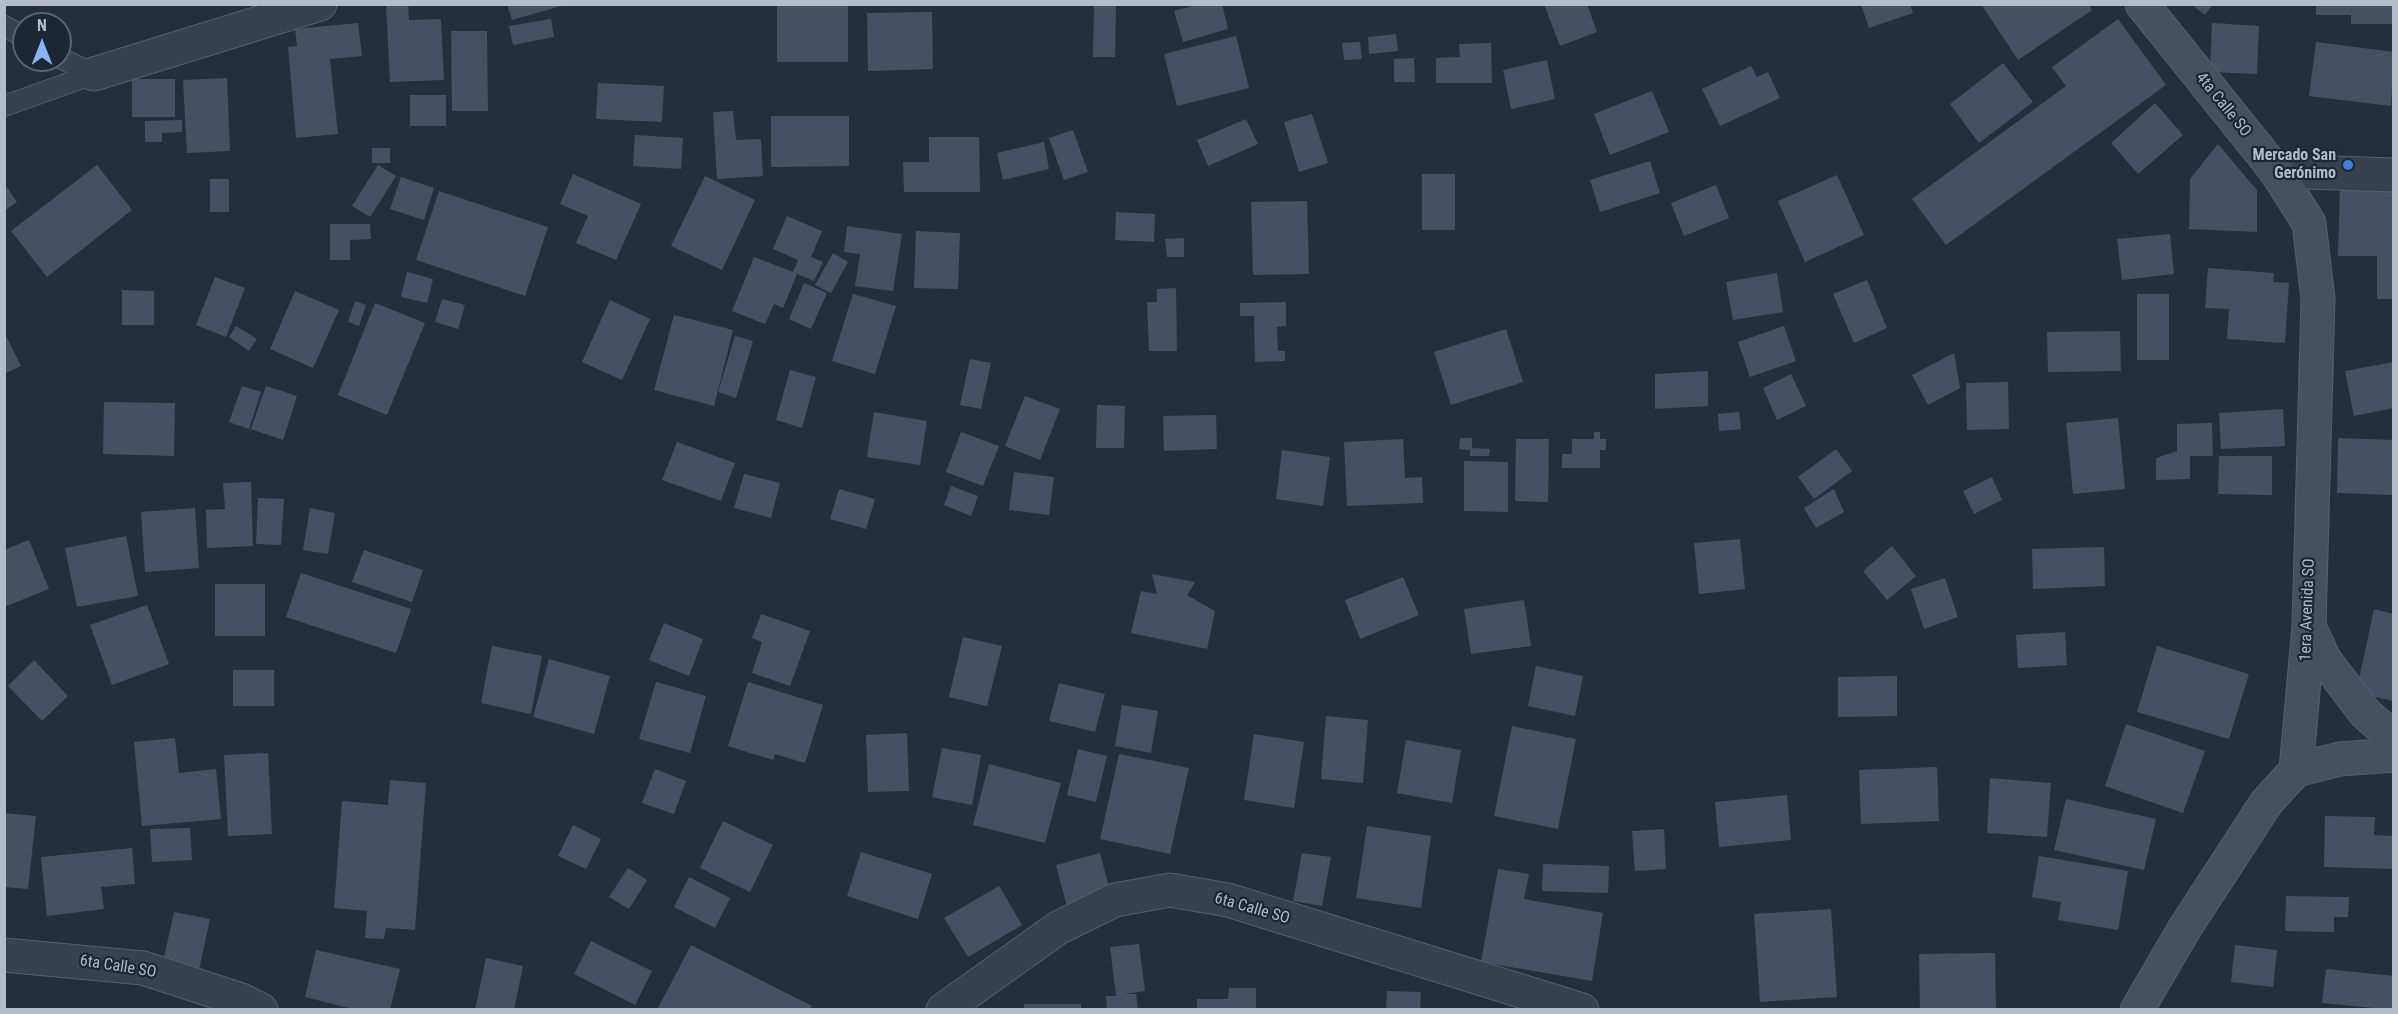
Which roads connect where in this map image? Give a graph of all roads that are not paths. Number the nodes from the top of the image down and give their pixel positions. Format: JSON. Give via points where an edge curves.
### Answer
{"nodes":[{"id":1,"x":320,"y":4,"type":"edge"},
{"id":2,"x":2142,"y":4,"type":"edge"},
{"id":3,"x":72,"y":64,"type":"edge"},
{"id":4,"x":94,"y":74,"type":"junction"},
{"id":5,"x":4,"y":106,"type":"edge"},
{"id":6,"x":2276,"y":171,"type":"junction"},
{"id":7,"x":2394,"y":175,"type":"edge"},
{"id":8,"x":2309,"y":626,"type":"junction"},
{"id":9,"x":2394,"y":739,"type":"edge"},
{"id":10,"x":2394,"y":755,"type":"edge"},
{"id":11,"x":2296,"y":770,"type":"junction"},
{"id":12,"x":4,"y":955,"type":"edge"},
{"id":13,"x":2135,"y":1008,"type":"edge"},
{"id":14,"x":261,"y":1010,"type":"edge"},
{"id":15,"x":944,"y":1010,"type":"edge"},
{"id":16,"x":1582,"y":1010,"type":"edge"}],
"edges":[{"from":1,"to":4,"type":"street"},
{"from":2,"to":6,"type":"street","name":"4ta Calle SO"},
{"from":3,"to":4,"type":"lane"},
{"from":4,"to":5,"type":"lane"},
{"from":6,"to":7,"type":"street"},
{"from":6,"to":8,"type":"street","name":"1era Avenida SO","via":[[2309,223],[2318,299]]},
{"from":8,"to":9,"type":"street","via":[[2324,658],[2365,712]]},
{"from":8,"to":11,"type":"street","name":"1era Avenida SO"},
{"from":10,"to":11,"type":"street","via":[[2340,759]]},
{"from":11,"to":13,"type":"street","via":[[2266,803]]},
{"from":12,"to":14,"type":"street","name":"6ta Calle SO","via":[[143,968]]},
{"from":15,"to":16,"type":"street","name":"6ta Calle SO","via":[[1058,928],[1115,900],[1170,890],[1228,900]]}]}
